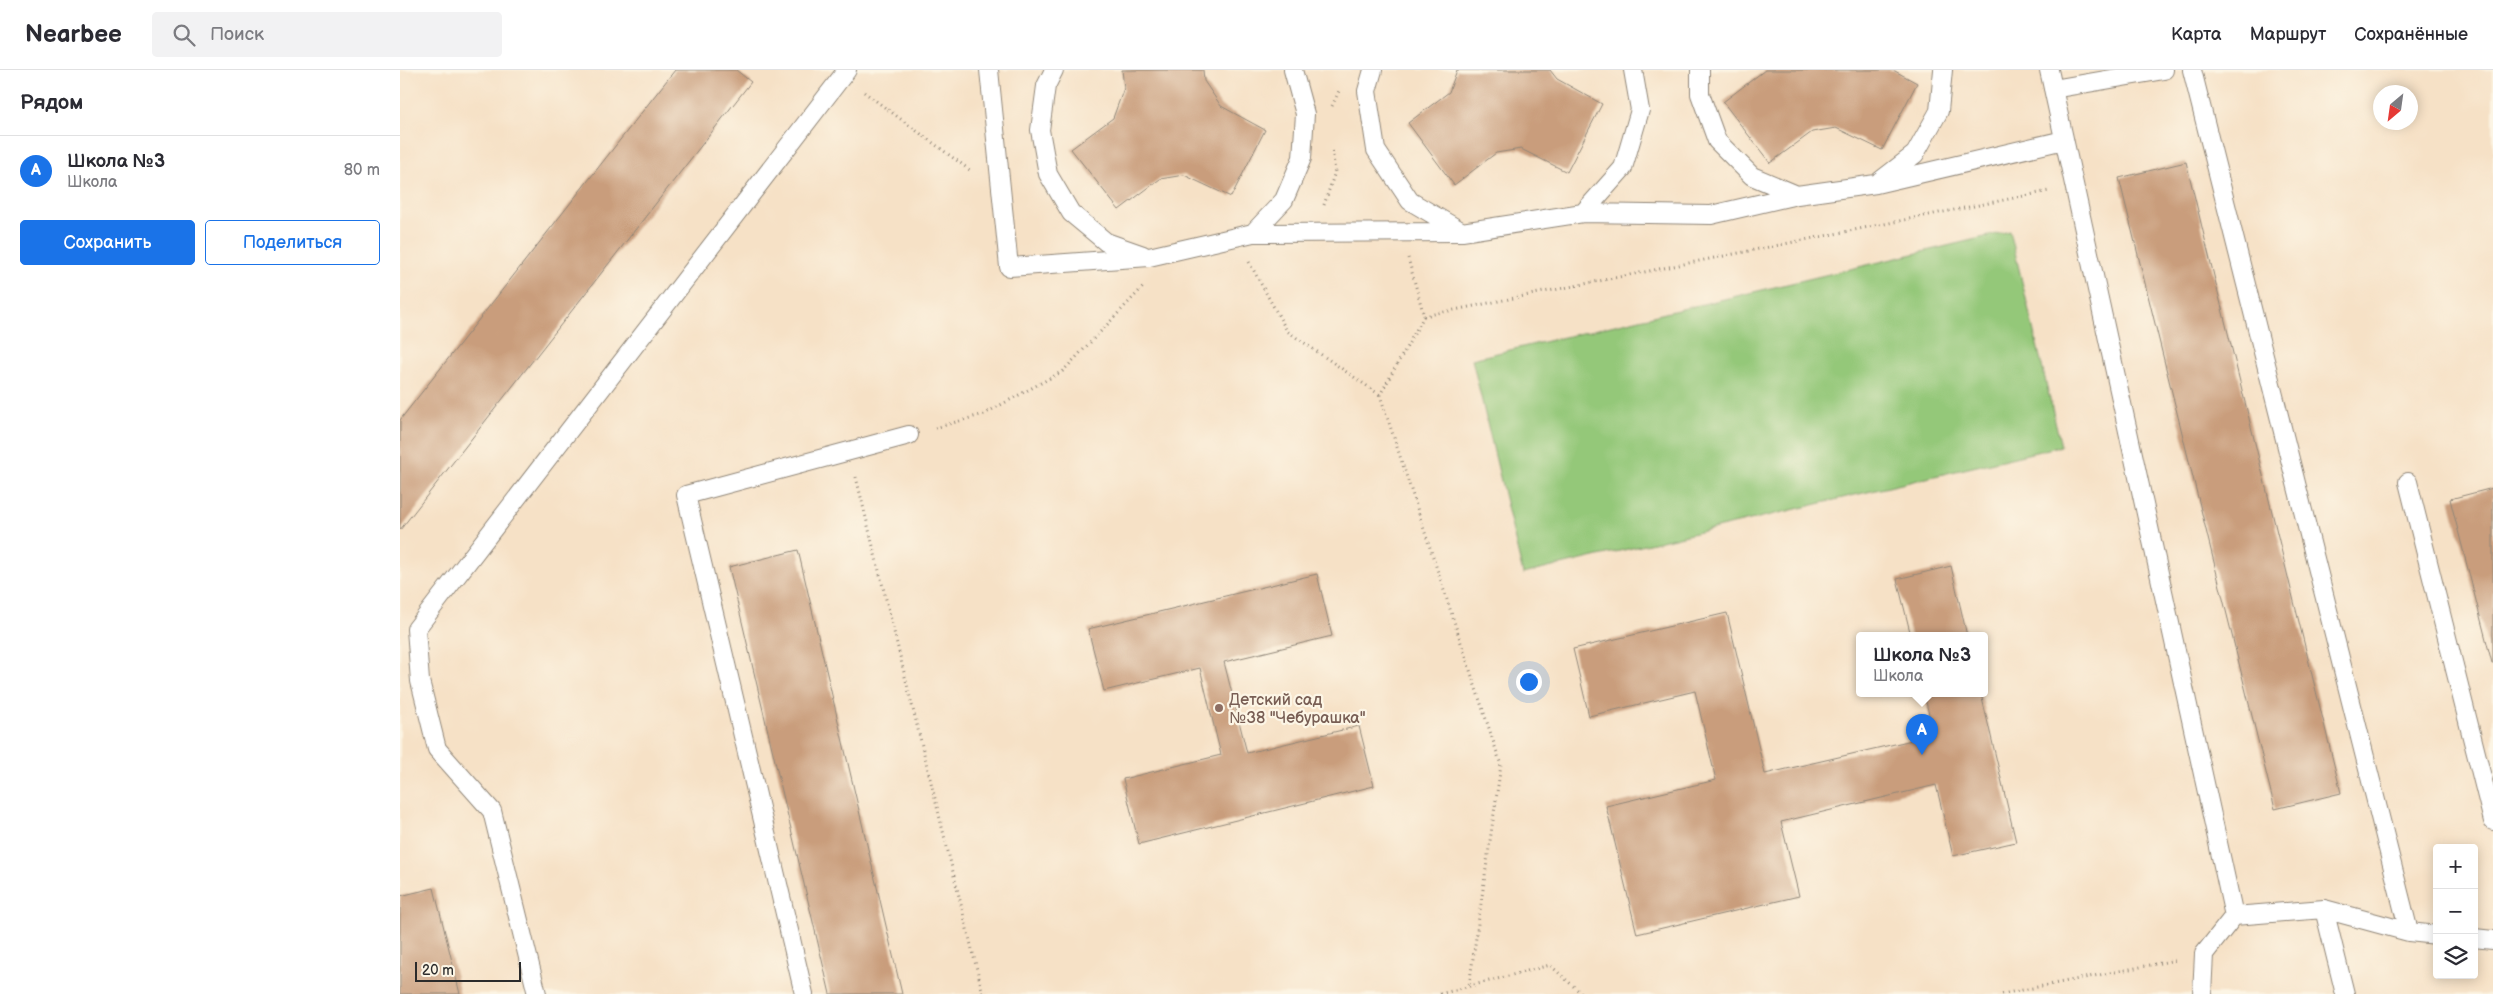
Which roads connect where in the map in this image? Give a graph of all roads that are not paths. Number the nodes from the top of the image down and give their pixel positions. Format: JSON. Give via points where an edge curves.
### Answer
{"nodes":[{"id":1,"x":989,"y":70,"type":"edge"},
{"id":2,"x":1054,"y":70,"type":"edge"},
{"id":3,"x":1293,"y":70,"type":"edge"},
{"id":4,"x":1374,"y":70,"type":"edge"},
{"id":5,"x":1633,"y":70,"type":"edge"},
{"id":6,"x":1700,"y":70,"type":"edge"},
{"id":7,"x":1943,"y":70,"type":"edge"},
{"id":8,"x":2049,"y":70,"type":"edge"},
{"id":9,"x":2164,"y":70,"type":"edge"},
{"id":10,"x":2192,"y":70,"type":"edge"},
{"id":11,"x":844,"y":73,"type":"edge"},
{"id":12,"x":2053,"y":89,"type":"junction"},
{"id":13,"x":2064,"y":140,"type":"junction"},
{"id":14,"x":1876,"y":184,"type":"junction"},
{"id":15,"x":1797,"y":195,"type":"junction"},
{"id":16,"x":1583,"y":213,"type":"junction"},
{"id":17,"x":1462,"y":232,"type":"junction"},
{"id":18,"x":1253,"y":233,"type":"junction"},
{"id":19,"x":1149,"y":257,"type":"junction"},
{"id":20,"x":909,"y":435,"type":"road end"},
{"id":21,"x":2408,"y":482,"type":"dead end"},
{"id":22,"x":2493,"y":821,"type":"edge"},
{"id":23,"x":2324,"y":910,"type":"junction"},
{"id":24,"x":2234,"y":916,"type":"junction"},
{"id":25,"x":2409,"y":932,"type":"junction"},
{"id":26,"x":2433,"y":935,"type":"edge"},
{"id":27,"x":2478,"y":938,"type":"edge"},
{"id":28,"x":2493,"y":940,"type":"edge"},
{"id":29,"x":537,"y":994,"type":"edge"},
{"id":30,"x":804,"y":994,"type":"edge"},
{"id":31,"x":2202,"y":994,"type":"edge"},
{"id":32,"x":2345,"y":994,"type":"edge"}],
"edges":[{"from":1,"to":19,"type":"lane","via":[[1009,267]]},
{"from":2,"to":19,"type":"lane","via":[[1046,86],[1040,130],[1048,174],[1072,213],[1106,242]]},
{"from":3,"to":18,"type":"lane","via":[[1305,114],[1302,158],[1284,200]]},
{"from":4,"to":17,"type":"lane","via":[[1367,91],[1376,150],[1410,201]]},
{"from":5,"to":16,"type":"lane","via":[[1640,110],[1623,168]]},
{"from":6,"to":15,"type":"lane","via":[[1700,94],[1717,141],[1752,176]]},
{"from":7,"to":14,"type":"lane","via":[[1939,111],[1915,154]]},
{"from":8,"to":12,"type":"lane"},
{"from":9,"to":12,"type":"lane"},
{"from":10,"to":25,"type":"lane"},
{"from":11,"to":29,"type":"lane","via":[[416,629],[420,680],[437,750],[492,811]]},
{"from":12,"to":13,"type":"lane"},
{"from":13,"to":14,"type":"lane"},
{"from":13,"to":24,"type":"lane"},
{"from":14,"to":15,"type":"lane"},
{"from":15,"to":16,"type":"lane","via":[[1711,215]]},
{"from":16,"to":17,"type":"lane"},
{"from":17,"to":18,"type":"lane"},
{"from":18,"to":19,"type":"lane"},
{"from":20,"to":30,"type":"lane","via":[[686,495]]},
{"from":21,"to":22,"type":"lane"},
{"from":23,"to":24,"type":"lane"},
{"from":23,"to":25,"type":"lane"},
{"from":23,"to":32,"type":"lane"},
{"from":24,"to":31,"type":"lane","via":[[2204,954]]},
{"from":25,"to":26,"type":"lane"},
{"from":27,"to":28,"type":"lane"}]}
